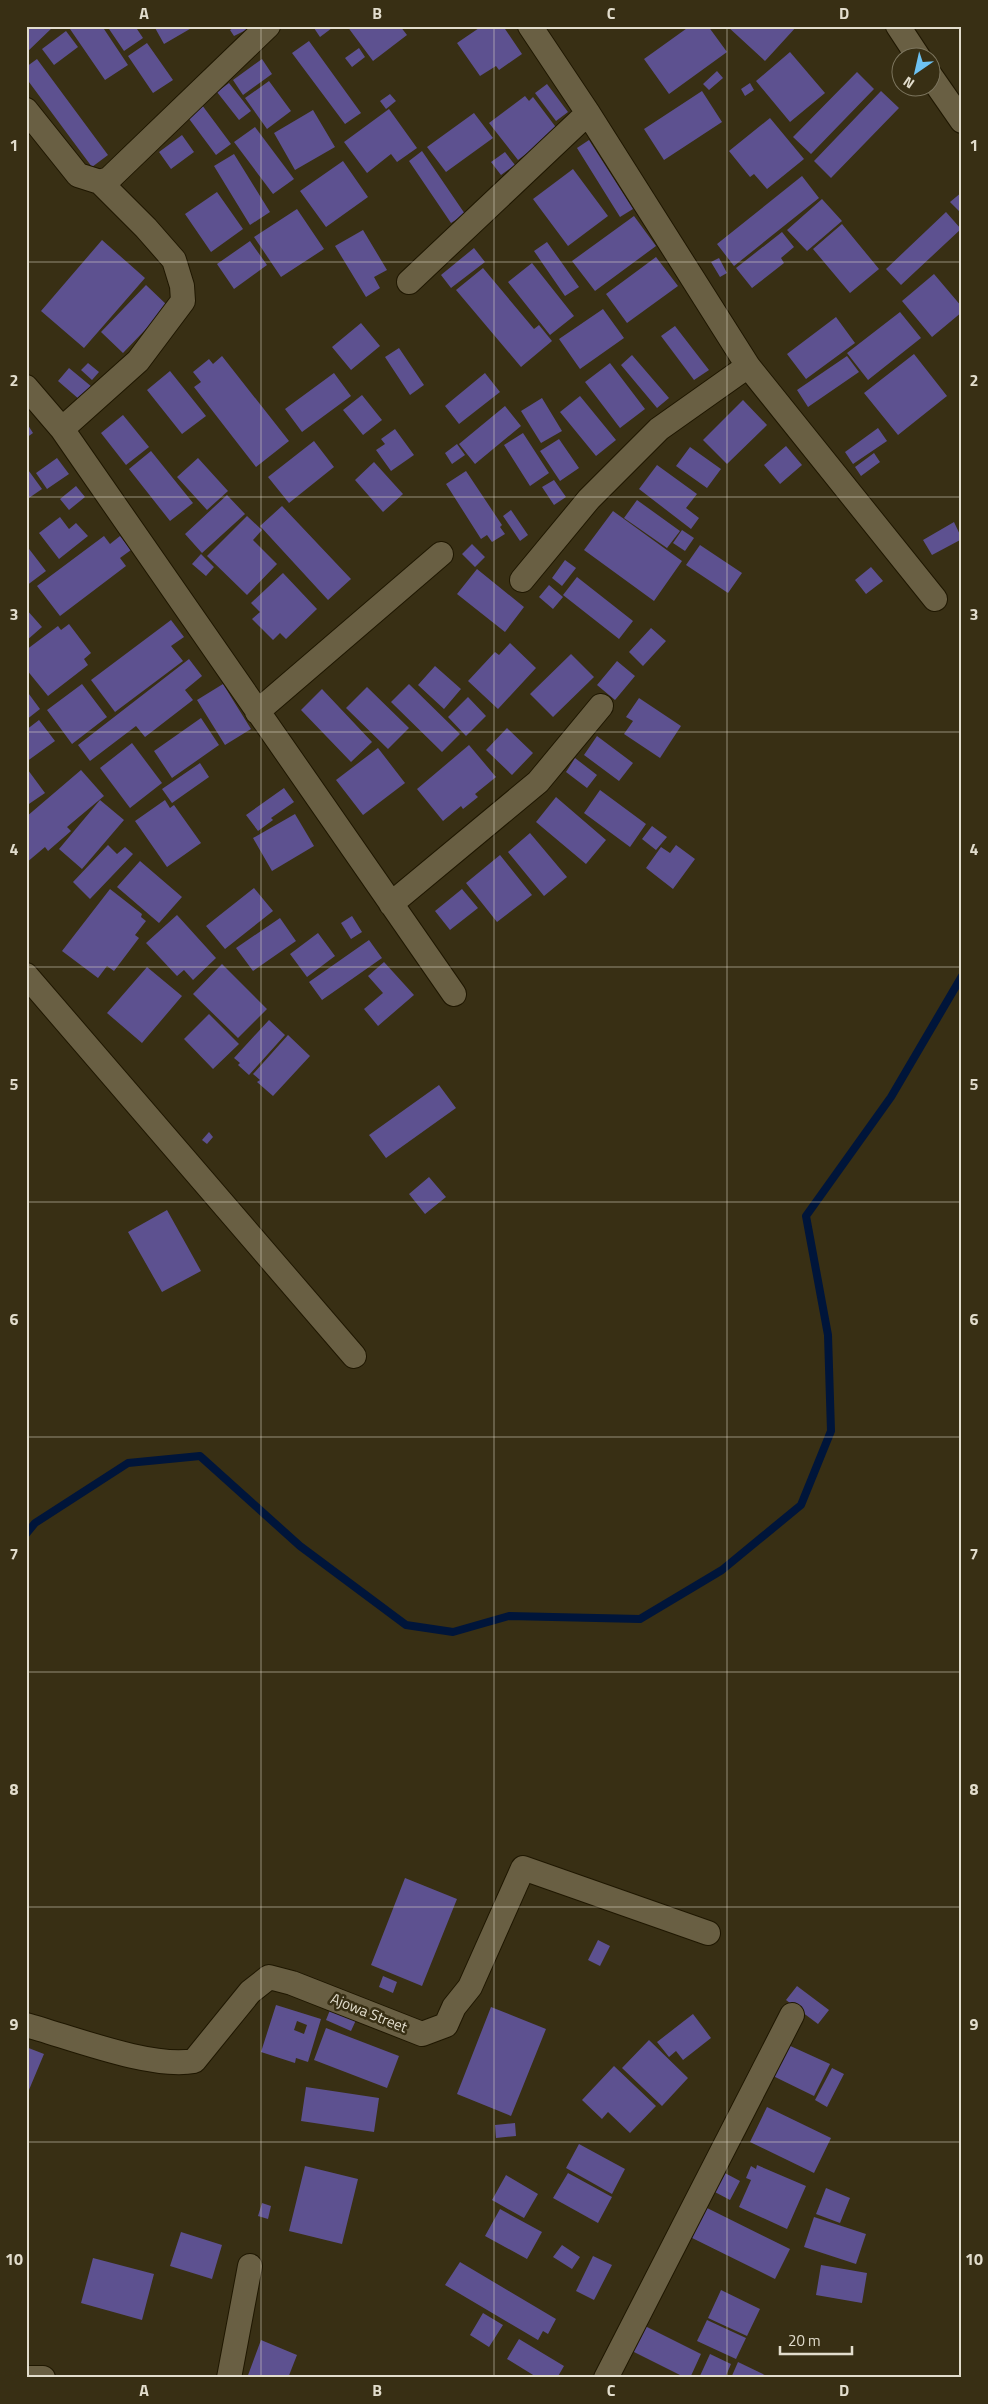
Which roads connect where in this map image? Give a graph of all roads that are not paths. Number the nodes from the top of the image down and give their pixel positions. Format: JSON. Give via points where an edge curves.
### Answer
{"nodes":[{"id":1,"x":268,"y":26,"type":"edge"},
{"id":2,"x":530,"y":26,"type":"edge"},
{"id":3,"x":898,"y":26,"type":"edge"},
{"id":4,"x":912,"y":48,"type":"edge"},
{"id":5,"x":940,"y":89,"type":"edge"},
{"id":6,"x":26,"y":110,"type":"edge"},
{"id":7,"x":588,"y":113,"type":"junction"},
{"id":8,"x":962,"y":121,"type":"edge"},
{"id":9,"x":100,"y":182,"type":"junction"},
{"id":10,"x":409,"y":282,"type":"dead end"},
{"id":11,"x":748,"y":366,"type":"junction"},
{"id":12,"x":26,"y":387,"type":"edge"},
{"id":13,"x":62,"y":429,"type":"junction"},
{"id":14,"x":441,"y":554,"type":"dead end"},
{"id":15,"x":522,"y":580,"type":"dead end"},
{"id":16,"x":934,"y":599,"type":"dead end"},
{"id":17,"x":601,"y":706,"type":"dead end"},
{"id":18,"x":257,"y":712,"type":"junction"},
{"id":19,"x":391,"y":904,"type":"junction"},
{"id":20,"x":26,"y":974,"type":"edge"},
{"id":21,"x":454,"y":994,"type":"dead end"},
{"id":22,"x":354,"y":1356,"type":"dead end"},
{"id":23,"x":708,"y":1933,"type":"dead end"},
{"id":24,"x":792,"y":2016,"type":"dead end"},
{"id":25,"x":26,"y":2025,"type":"edge"},
{"id":26,"x":250,"y":2266,"type":"dead end"},
{"id":27,"x":26,"y":2378,"type":"edge"},
{"id":28,"x":43,"y":2378,"type":"edge"},
{"id":29,"x":229,"y":2378,"type":"edge"},
{"id":30,"x":606,"y":2378,"type":"edge"}],
"edges":[{"from":1,"to":9,"type":"street","via":[[108,179]]},
{"from":2,"to":7,"type":"street"},
{"from":3,"to":4,"type":"street"},
{"from":5,"to":8,"type":"street"},
{"from":6,"to":9,"type":"street","via":[[78,175]]},
{"from":7,"to":10,"type":"street"},
{"from":7,"to":11,"type":"street"},
{"from":9,"to":13,"type":"street","via":[[174,260],[182,286],[182,301],[138,361]]},
{"from":11,"to":15,"type":"street","via":[[659,429],[589,499]]},
{"from":11,"to":16,"type":"street"},
{"from":12,"to":13,"type":"street"},
{"from":13,"to":18,"type":"street"},
{"from":14,"to":18,"type":"street"},
{"from":17,"to":19,"type":"street","via":[[538,782]]},
{"from":18,"to":19,"type":"street"},
{"from":19,"to":21,"type":"street"},
{"from":20,"to":22,"type":"street"},
{"from":23,"to":25,"type":"street","name":"Ajowa Street","via":[[523,1868],[470,1987],[454,2007],[446,2024],[422,2034],[292,1983],[268,1977],[250,1992],[194,2061],[177,2064],[144,2058]]},
{"from":24,"to":30,"type":"street"},
{"from":26,"to":29,"type":"street"},
{"from":27,"to":28,"type":"street"}]}
